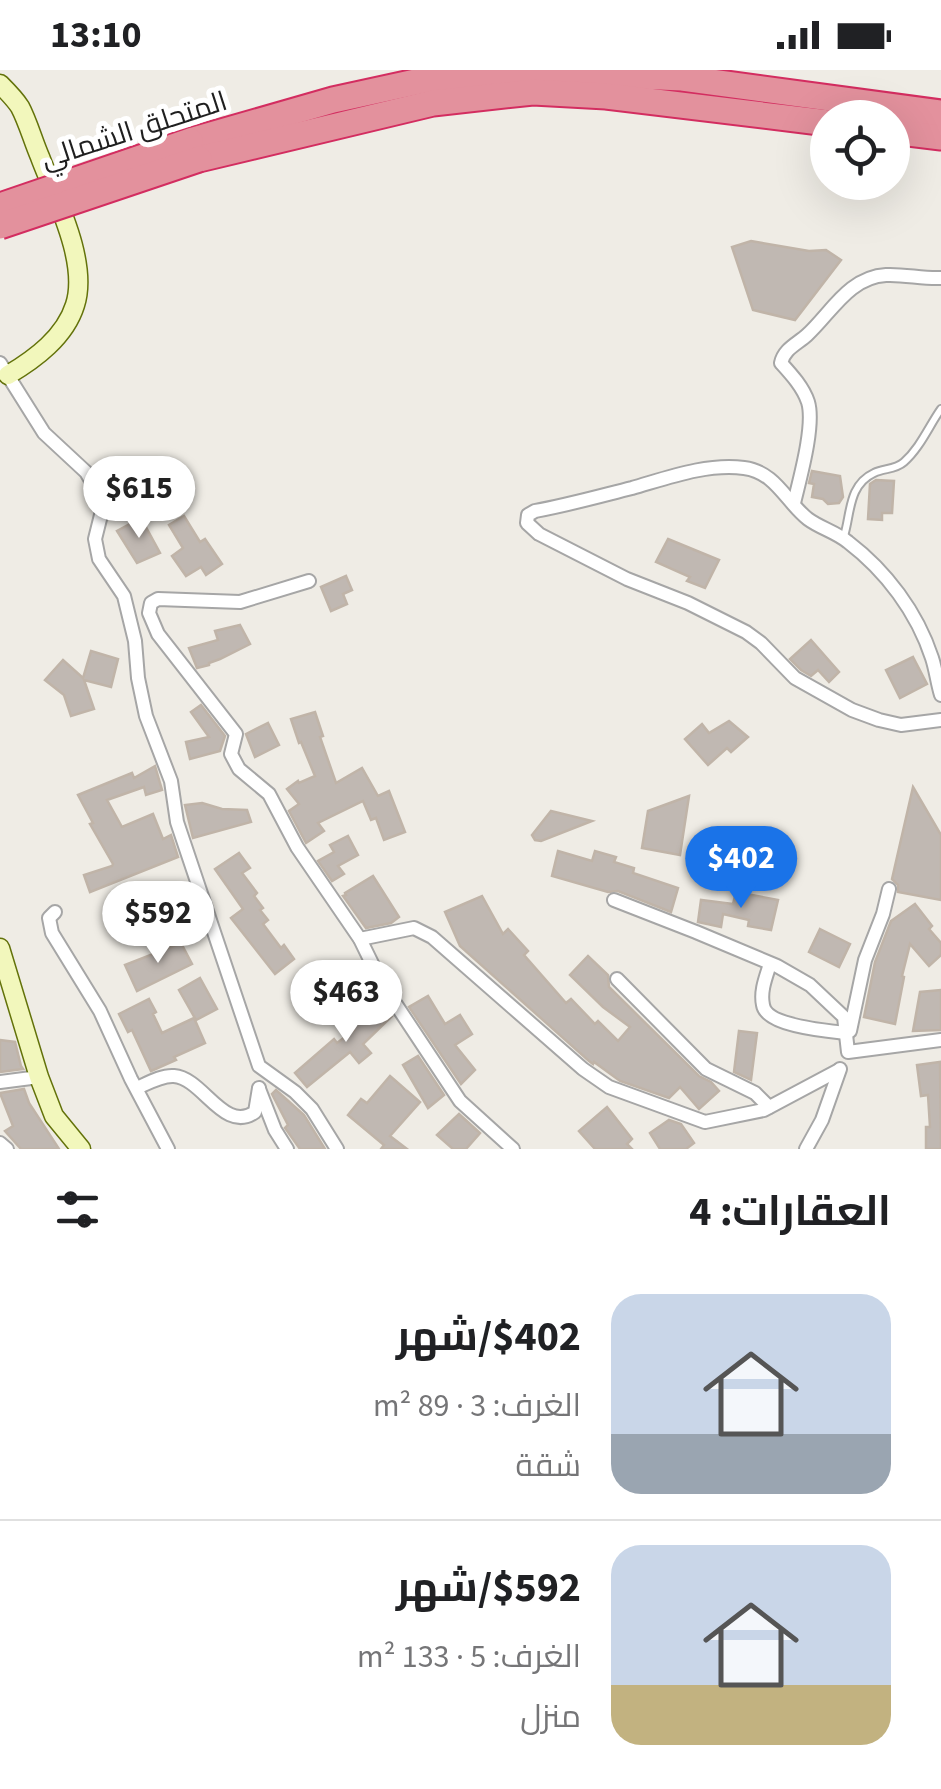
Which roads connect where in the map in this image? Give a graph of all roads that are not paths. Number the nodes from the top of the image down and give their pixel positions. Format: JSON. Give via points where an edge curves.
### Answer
{"nodes":[{"id":1,"x":0,"y":84,"type":"edge"},
{"id":2,"x":941,"y":112,"type":"edge"},
{"id":3,"x":810,"y":121,"type":"edge"},
{"id":4,"x":910,"y":133,"type":"edge"},
{"id":5,"x":941,"y":137,"type":"edge"},
{"id":6,"x":195,"y":150,"type":"junction"},
{"id":7,"x":0,"y":206,"type":"edge"},
{"id":8,"x":0,"y":226,"type":"edge"},
{"id":9,"x":941,"y":278,"type":"edge"},
{"id":10,"x":3,"y":372,"type":"edge"},
{"id":11,"x":941,"y":408,"type":"edge"},
{"id":12,"x":794,"y":503,"type":"junction"},
{"id":13,"x":843,"y":538,"type":"junction"},
{"id":14,"x":309,"y":581,"type":"dead end"},
{"id":15,"x":941,"y":695,"type":"edge"},
{"id":16,"x":941,"y":720,"type":"edge"},
{"id":17,"x":889,"y":888,"type":"dead end"},
{"id":18,"x":614,"y":900,"type":"dead end"},
{"id":19,"x":55,"y":912,"type":"dead end"},
{"id":20,"x":360,"y":939,"type":"junction"},
{"id":21,"x":0,"y":948,"type":"edge"},
{"id":22,"x":770,"y":964,"type":"junction"},
{"id":23,"x":617,"y":979,"type":"dead end"},
{"id":24,"x":6,"y":989,"type":"edge"},
{"id":25,"x":846,"y":1033,"type":"junction"},
{"id":26,"x":941,"y":1040,"type":"edge"},
{"id":27,"x":848,"y":1052,"type":"junction"},
{"id":28,"x":258,"y":1066,"type":"junction"},
{"id":29,"x":840,"y":1070,"type":"junction"},
{"id":30,"x":38,"y":1077,"type":"junction"},
{"id":31,"x":0,"y":1082,"type":"edge"},
{"id":32,"x":137,"y":1088,"type":"junction"},
{"id":33,"x":258,"y":1088,"type":"junction"},
{"id":34,"x":769,"y":1107,"type":"junction"},
{"id":35,"x":0,"y":1143,"type":"edge"},
{"id":36,"x":807,"y":1148,"type":"edge"},
{"id":37,"x":7,"y":1149,"type":"edge"},
{"id":38,"x":81,"y":1149,"type":"edge"},
{"id":39,"x":168,"y":1149,"type":"edge"},
{"id":40,"x":287,"y":1149,"type":"edge"},
{"id":41,"x":337,"y":1149,"type":"edge"},
{"id":42,"x":513,"y":1149,"type":"edge"}],
"edges":[{"from":1,"to":10,"type":"street","via":[[21,109],[78,272],[77,299],[65,324],[36,358]]},
{"from":2,"to":6,"type":"highway","name":"المتحلق الشمالي","via":[[682,78],[551,72],[429,79],[333,100]]},
{"from":3,"to":6,"type":"highway","name":"المتحلق الشمالي","via":[[533,92],[433,103]]},
{"from":4,"to":5,"type":"highway"},
{"from":6,"to":7,"type":"highway","name":"المتحلق الشمالي","bridge":true},
{"from":6,"to":8,"type":"highway","name":"المتحلق الشمالي","bridge":true},
{"from":9,"to":12,"type":"street","via":[[884,275],[860,282],[782,355],[810,413]]},
{"from":10,"to":28,"type":"street","via":[[44,433],[86,472],[102,499],[98,559],[124,596],[146,716]]},
{"from":11,"to":13,"type":"lane","via":[[902,464],[868,476],[855,489]]},
{"from":12,"to":13,"type":"street"},
{"from":12,"to":16,"type":"street","via":[[766,475],[732,467],[535,511],[527,523],[585,559],[746,632],[795,678],[852,710],[901,724]]},
{"from":13,"to":15,"type":"street","via":[[910,609]]},
{"from":14,"to":20,"type":"street","via":[[240,602],[158,600],[150,613],[158,634],[236,734],[231,754],[238,768],[270,794]]},
{"from":17,"to":27,"type":"street","via":[[865,960]]},
{"from":18,"to":22,"type":"street"},
{"from":19,"to":32,"type":"street","via":[[52,932]]},
{"from":20,"to":34,"type":"street","via":[[414,928],[432,937],[609,1087],[705,1122]]},
{"from":20,"to":42,"type":"street","via":[[460,1101]]},
{"from":21,"to":24,"type":"street"},
{"from":22,"to":25,"type":"street","via":[[810,985],[844,1018]]},
{"from":22,"to":25,"type":"street","via":[[763,987],[766,1014]]},
{"from":23,"to":34,"type":"street","via":[[706,1069]]},
{"from":24,"to":30,"type":"street"},
{"from":25,"to":27,"type":"street"},
{"from":26,"to":27,"type":"street"},
{"from":27,"to":29,"type":"street"},
{"from":28,"to":33,"type":"street"},
{"from":28,"to":41,"type":"street","via":[[312,1109]]},
{"from":29,"to":34,"type":"street"},
{"from":29,"to":36,"type":"street"},
{"from":30,"to":31,"type":"street"},
{"from":30,"to":38,"type":"street","via":[[54,1116]]},
{"from":32,"to":33,"type":"street","via":[[182,1077],[245,1119],[255,1112]]},
{"from":32,"to":39,"type":"street"},
{"from":33,"to":40,"type":"street"},
{"from":35,"to":37,"type":"street"}]}
